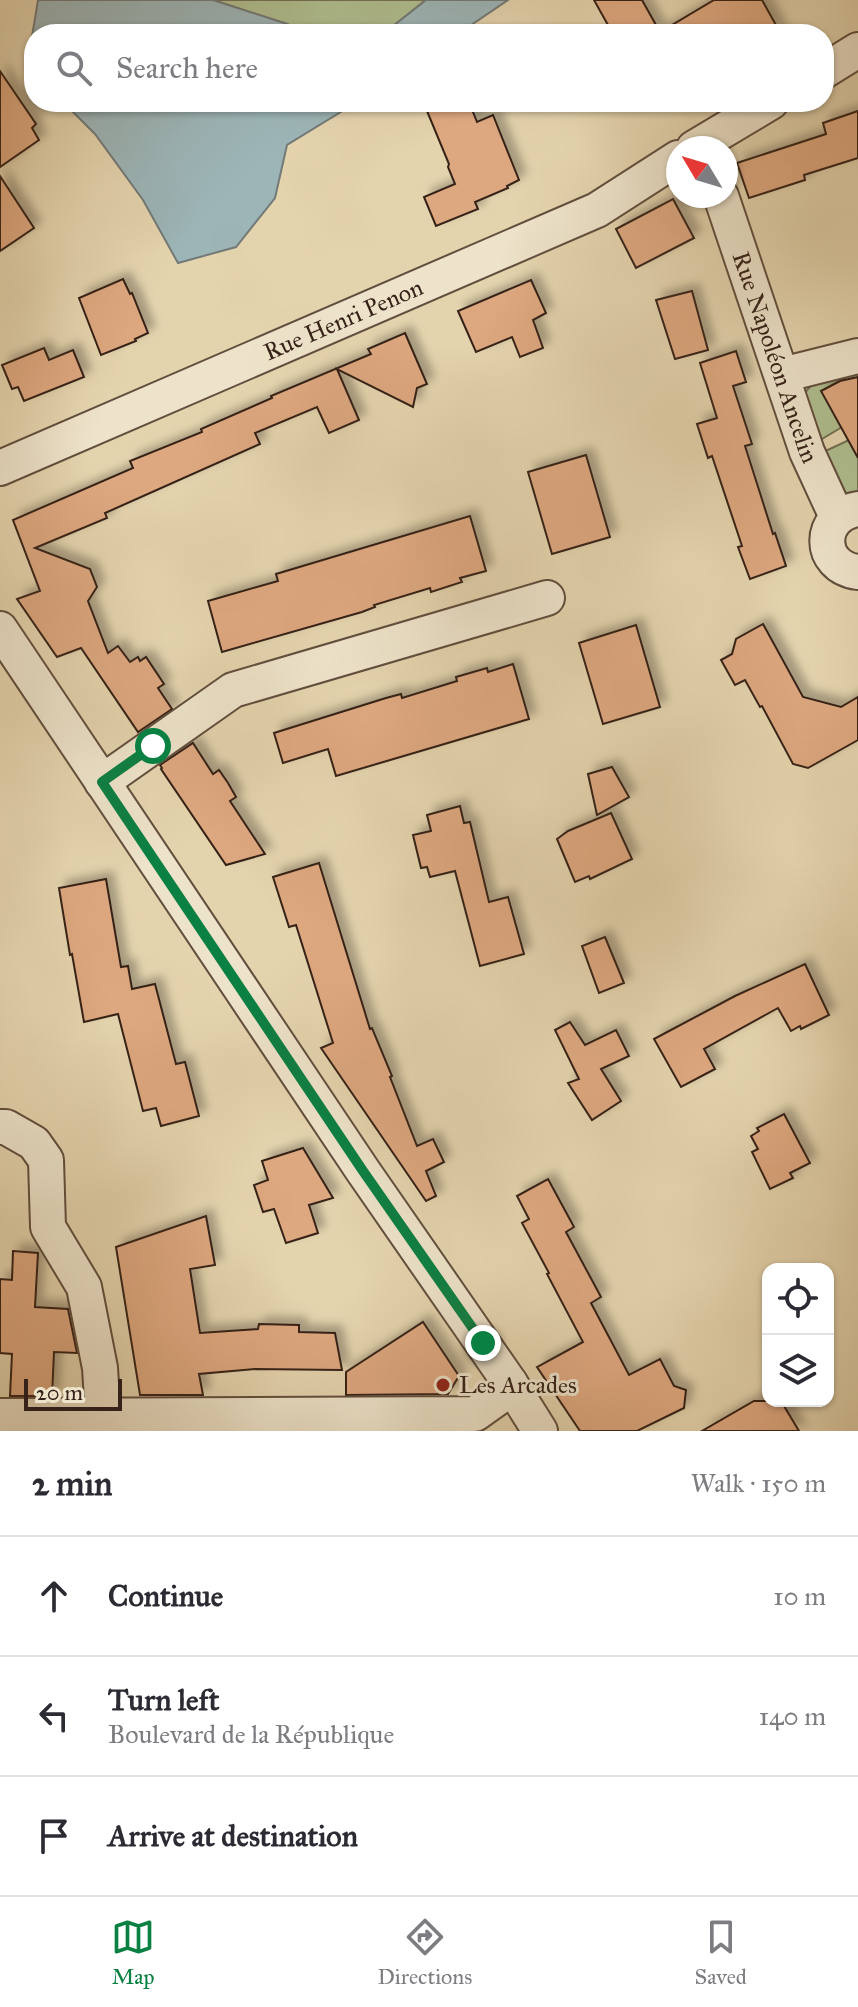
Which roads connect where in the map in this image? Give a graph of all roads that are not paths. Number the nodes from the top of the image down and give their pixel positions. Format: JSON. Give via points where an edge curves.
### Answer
{"nodes":[{"id":1,"x":858,"y":50,"type":"edge"},
{"id":2,"x":834,"y":65,"type":"edge"},
{"id":3,"x":755,"y":112,"type":"edge"},
{"id":4,"x":716,"y":136,"type":"edge"},
{"id":5,"x":666,"y":167,"type":"edge"},
{"id":6,"x":725,"y":208,"type":"edge"},
{"id":7,"x":858,"y":356,"type":"edge"},
{"id":8,"x":782,"y":375,"type":"junction"},
{"id":9,"x":0,"y":468,"type":"edge"},
{"id":10,"x":848,"y":513,"type":"edge"},
{"id":11,"x":858,"y":572,"type":"edge"},
{"id":12,"x":547,"y":598,"type":"dead end"},
{"id":13,"x":0,"y":629,"type":"edge"},
{"id":14,"x":102,"y":782,"type":"junction"},
{"id":15,"x":0,"y":1127,"type":"edge"},
{"id":16,"x":510,"y":1383,"type":"junction"},
{"id":17,"x":103,"y":1415,"type":"junction"},
{"id":18,"x":0,"y":1416,"type":"edge"},
{"id":19,"x":540,"y":1431,"type":"edge"}],
"edges":[{"from":1,"to":2,"type":"street"},
{"from":3,"to":4,"type":"street","name":"Rue Henri Penon"},
{"from":5,"to":9,"type":"street","name":"Rue Henri Penon","via":[[597,210]]},
{"from":6,"to":8,"type":"street","name":"Rue Napoléon Ancelin"},
{"from":7,"to":8,"type":"street"},
{"from":8,"to":10,"type":"street","name":"Rue Napoléon Ancelin","via":[[807,452]]},
{"from":10,"to":11,"type":"street","name":"Rue Napoléon Ancelin","via":[[831,526],[828,548],[839,566]]},
{"from":12,"to":14,"type":"street","via":[[233,690]]},
{"from":13,"to":14,"type":"street"},
{"from":14,"to":16,"type":"street"},
{"from":15,"to":17,"type":"street","via":[[34,1143],[46,1160],[48,1227],[84,1287]]},
{"from":16,"to":17,"type":"street","via":[[475,1414]]},
{"from":16,"to":19,"type":"street"},
{"from":17,"to":18,"type":"street"}]}
